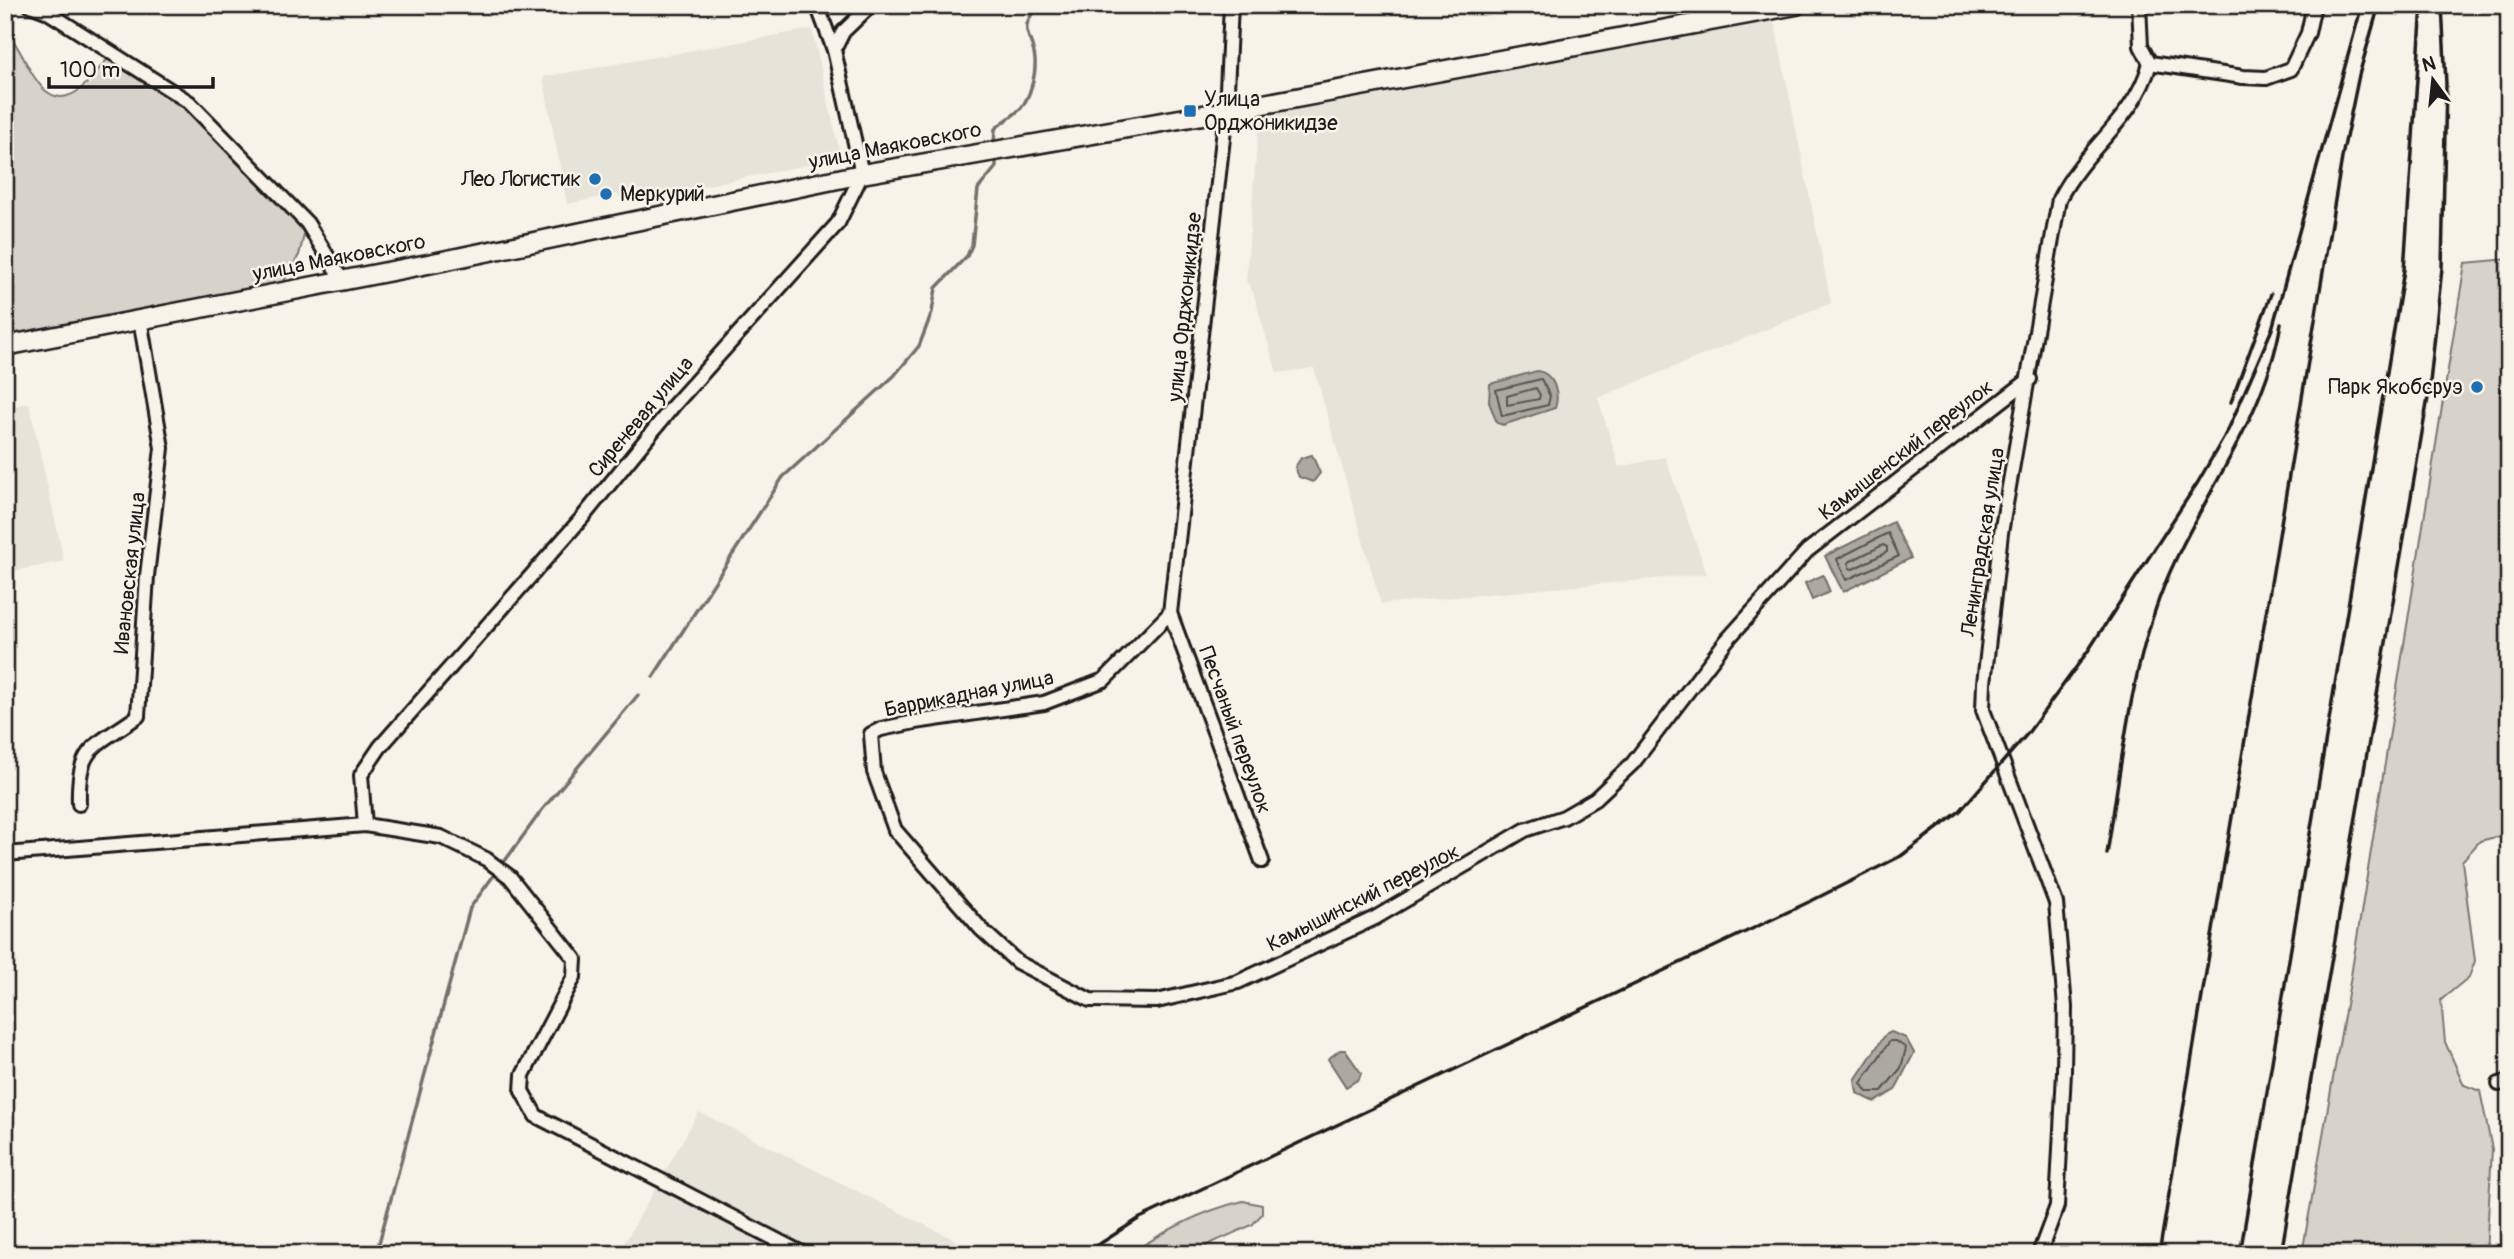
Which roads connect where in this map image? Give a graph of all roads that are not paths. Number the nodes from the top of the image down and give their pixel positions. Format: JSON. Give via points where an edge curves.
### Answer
{"nodes":[{"id":1,"x":30,"y":5,"type":"edge"},
{"id":2,"x":817,"y":5,"type":"edge"},
{"id":3,"x":871,"y":5,"type":"edge"},
{"id":4,"x":1231,"y":5,"type":"edge"},
{"id":5,"x":1796,"y":5,"type":"edge"},
{"id":6,"x":2139,"y":5,"type":"edge"},
{"id":7,"x":2314,"y":5,"type":"edge"},
{"id":8,"x":834,"y":50,"type":"junction"},
{"id":9,"x":2150,"y":63,"type":"junction"},
{"id":10,"x":1226,"y":111,"type":"junction"},
{"id":11,"x":862,"y":174,"type":"junction"},
{"id":12,"x":342,"y":281,"type":"junction"},
{"id":13,"x":141,"y":319,"type":"junction"},
{"id":14,"x":5,"y":346,"type":"edge"},
{"id":15,"x":2030,"y":379,"type":"junction"},
{"id":16,"x":1807,"y":551,"type":"joint"},
{"id":17,"x":1170,"y":613,"type":"junction"},
{"id":18,"x":79,"y":804,"type":"dead end"},
{"id":19,"x":888,"y":816,"type":"joint"},
{"id":20,"x":365,"y":825,"type":"junction"},
{"id":21,"x":5,"y":854,"type":"edge"},
{"id":22,"x":1262,"y":861,"type":"dead end"},
{"id":23,"x":804,"y":1254,"type":"edge"},
{"id":24,"x":2039,"y":1254,"type":"edge"}],
"edges":[{"from":1,"to":12,"type":"street","via":[[189,102],[307,223]]},
{"from":2,"to":8,"type":"street"},
{"from":3,"to":8,"type":"street","via":[[843,32]]},
{"from":4,"to":10,"type":"street","name":"улица Орджоникидзе"},
{"from":5,"to":10,"type":"street","name":"улица Маяковского"},
{"from":6,"to":9,"type":"street","via":[[2141,46]]},
{"from":7,"to":9,"type":"street","via":[[2308,33],[2291,69],[2266,78]]},
{"from":8,"to":11,"type":"street"},
{"from":9,"to":15,"type":"street","name":"Ленинградская улица","via":[[2144,88],[2087,156],[2059,199]]},
{"from":10,"to":11,"type":"street","name":"улица Маяковского"},
{"from":10,"to":17,"type":"street","name":"улица Орджоникидзе"},
{"from":11,"to":12,"type":"street","name":"улица Маяковского"},
{"from":11,"to":20,"type":"street","name":"Сиреневая улица","via":[[838,223],[674,405],[582,518],[380,747],[361,775]]},
{"from":12,"to":13,"type":"street","name":"улица Маяковского"},
{"from":13,"to":14,"type":"street","name":"улица Маяковского"},
{"from":13,"to":18,"type":"street","name":"Ивановская улица","via":[[162,448],[147,576],[138,716],[87,753],[80,764]]},
{"from":15,"to":16,"type":"street","name":"Камышенский переулок"},
{"from":15,"to":24,"type":"street","name":"Ленинградская улица","via":[[2001,533],[1983,710],[2056,903],[2065,1007],[2064,1072],[2057,1206]]},
{"from":16,"to":19,"type":"street","name":"Камышинский переулок","via":[[1727,639],[1633,763],[1595,799],[1564,817],[1525,830],[1375,918],[1238,982],[1157,1001],[1090,1000],[1054,983],[1017,962],[981,929]]},
{"from":17,"to":19,"type":"street","name":"Баррикадная улица","via":[[1104,680],[1044,703],[915,722],[871,734],[874,772]]},
{"from":17,"to":22,"type":"street","name":"Песчаный переулок"},
{"from":20,"to":21,"type":"street"},
{"from":20,"to":23,"type":"street","via":[[441,837],[486,859],[510,877],[575,959],[574,977],[523,1075],[522,1091],[531,1110],[583,1142]]}]}
